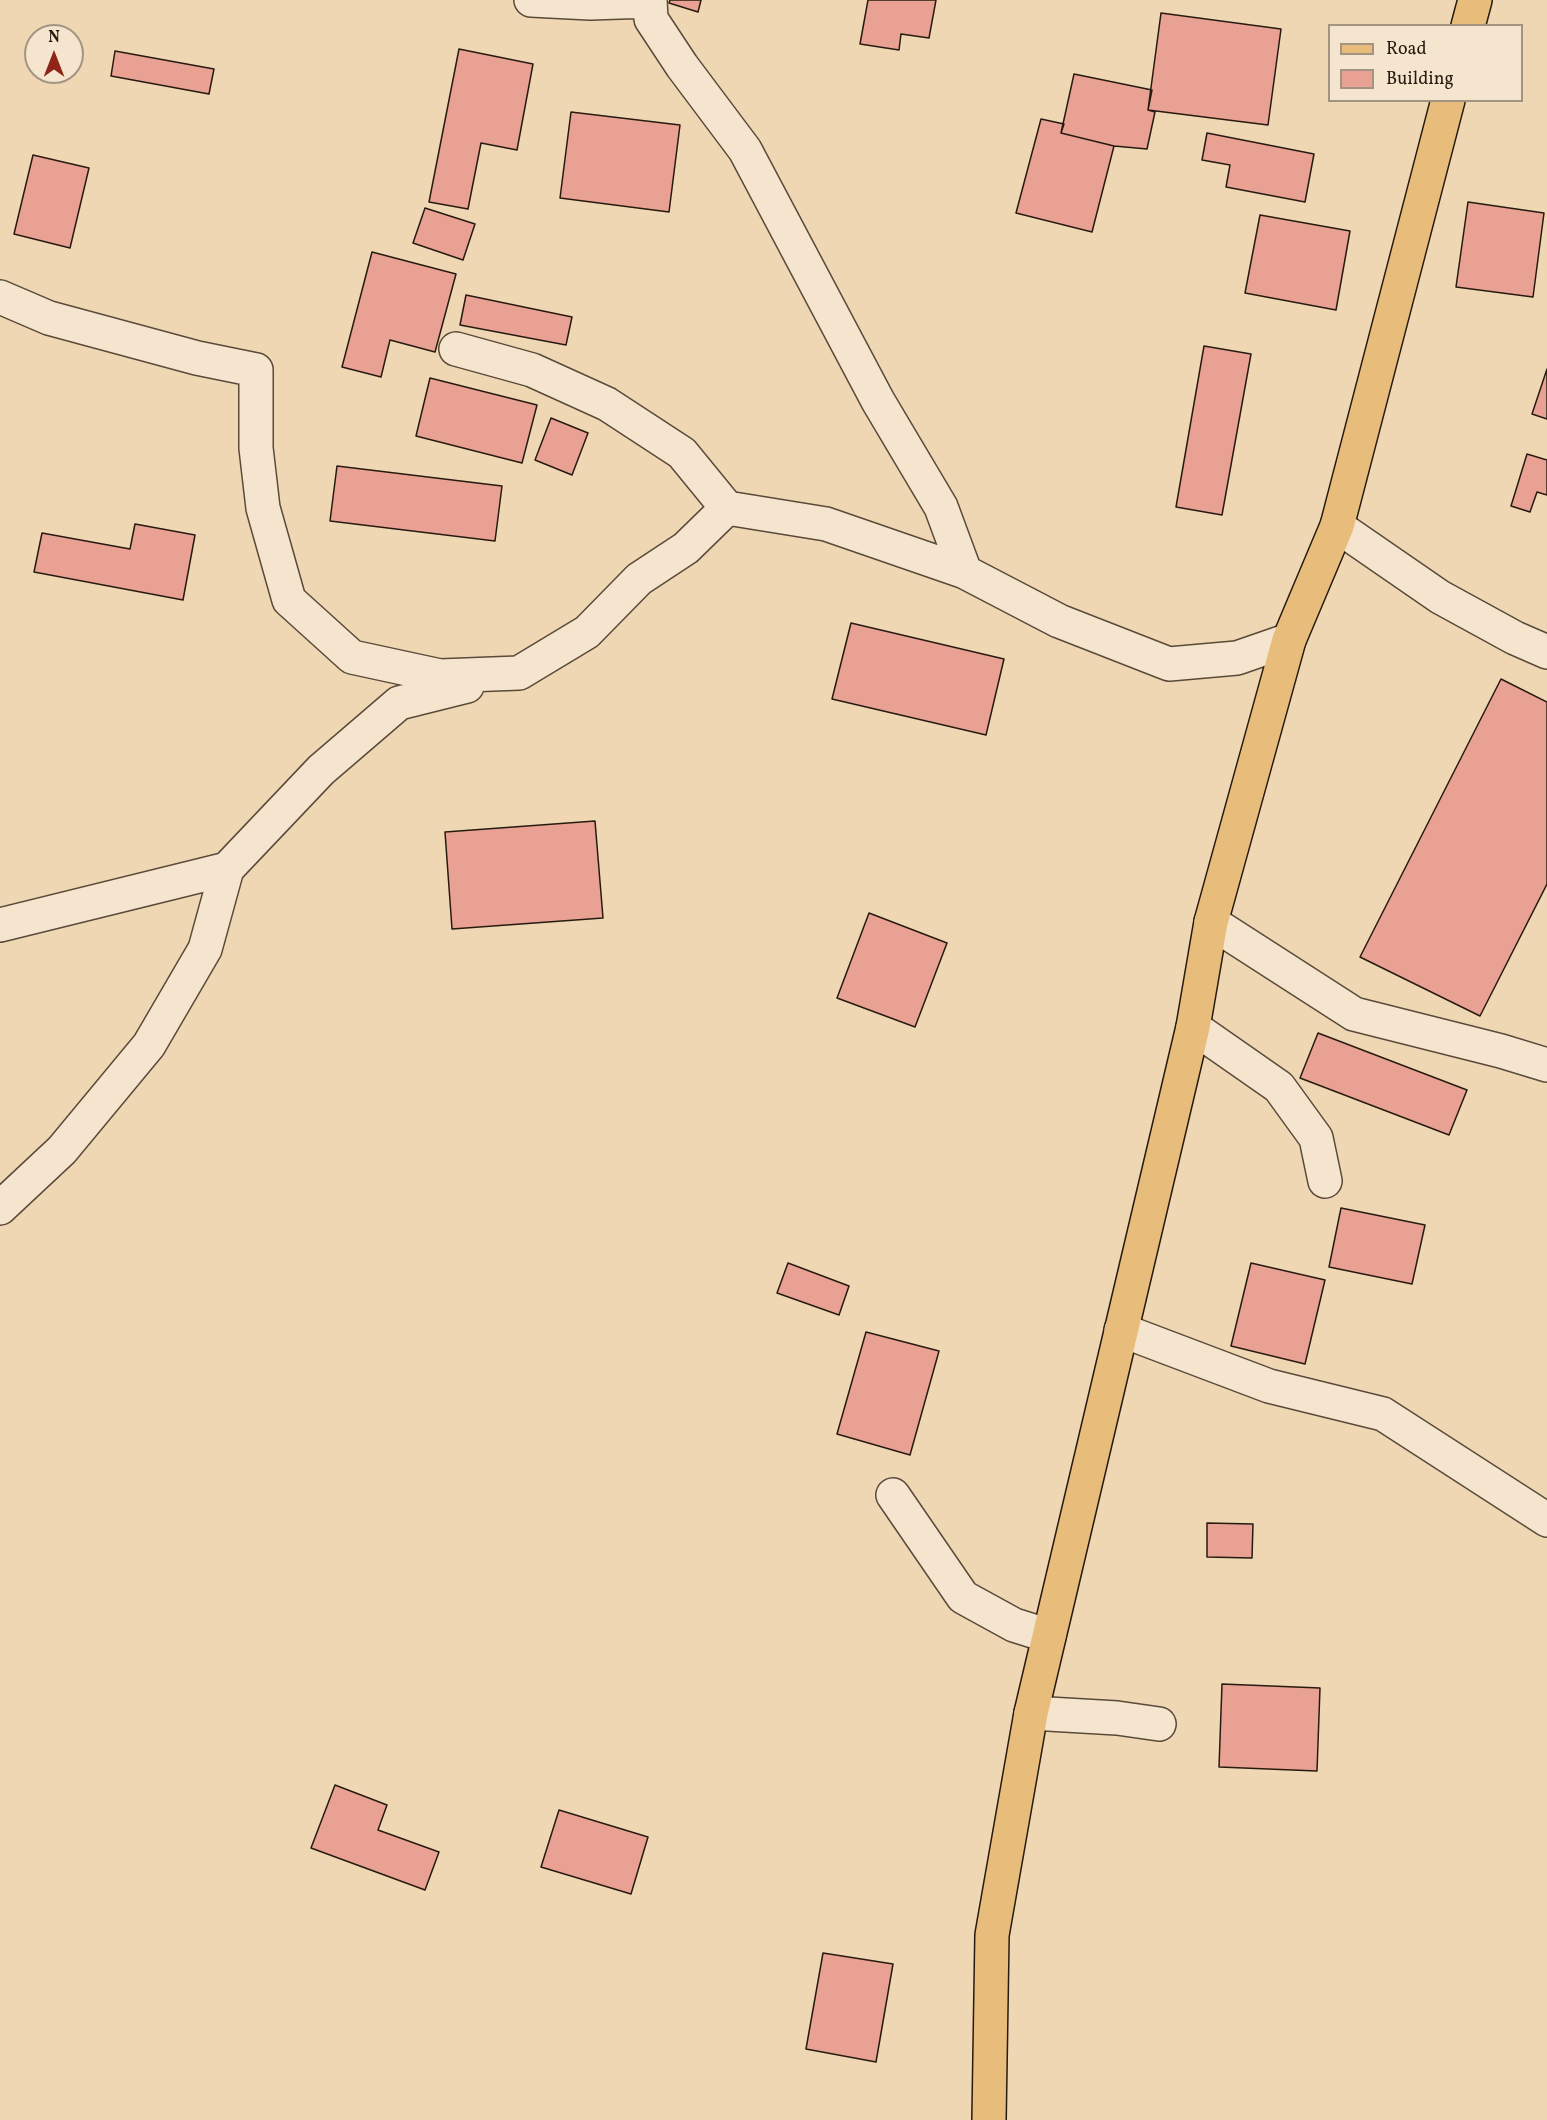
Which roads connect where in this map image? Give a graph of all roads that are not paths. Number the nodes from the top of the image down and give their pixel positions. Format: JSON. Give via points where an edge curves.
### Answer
{"nodes":[{"id":1,"x":531,"y":0,"type":"edge"},
{"id":2,"x":650,"y":0,"type":"edge"},
{"id":3,"x":1475,"y":0,"type":"edge"},
{"id":4,"x":1469,"y":24,"type":"edge"},
{"id":5,"x":1447,"y":102,"type":"edge"},
{"id":6,"x":0,"y":297,"type":"edge"},
{"id":7,"x":456,"y":349,"type":"dead end"},
{"id":8,"x":727,"y":508,"type":"junction"},
{"id":9,"x":1337,"y":526,"type":"junction"},
{"id":10,"x":965,"y":572,"type":"junction"},
{"id":11,"x":1289,"y":640,"type":"junction"},
{"id":12,"x":1547,"y":652,"type":"edge"},
{"id":13,"x":519,"y":673,"type":"junction"},
{"id":14,"x":227,"y":869,"type":"junction"},
{"id":15,"x":1211,"y":922,"type":"junction"},
{"id":16,"x":0,"y":925,"type":"edge"},
{"id":17,"x":1193,"y":1027,"type":"junction"},
{"id":18,"x":1547,"y":1065,"type":"edge"},
{"id":19,"x":1325,"y":1181,"type":"dead end"},
{"id":20,"x":0,"y":1208,"type":"edge"},
{"id":21,"x":1120,"y":1330,"type":"junction"},
{"id":22,"x":893,"y":1495,"type":"dead end"},
{"id":23,"x":1547,"y":1520,"type":"edge"},
{"id":24,"x":1049,"y":1636,"type":"junction"},
{"id":25,"x":1031,"y":1713,"type":"junction"},
{"id":26,"x":1159,"y":1724,"type":"dead end"},
{"id":27,"x":988,"y":2120,"type":"edge"}],
"edges":[{"from":1,"to":2,"type":"street"},
{"from":2,"to":10,"type":"street","via":[[651,19],[745,150],[878,401],[941,507]]},
{"from":3,"to":4,"type":"main road"},
{"from":5,"to":9,"type":"main road"},
{"from":6,"to":13,"type":"street","via":[[49,318],[256,370],[256,448],[263,508],[289,600],[352,657],[440,676]]},
{"from":7,"to":8,"type":"street","via":[[532,370],[607,404],[682,453]]},
{"from":8,"to":10,"type":"street","via":[[826,524]]},
{"from":8,"to":13,"type":"street","via":[[686,548],[639,579],[586,632]]},
{"from":9,"to":11,"type":"main road"},
{"from":9,"to":12,"type":"street","via":[[1440,597]]},
{"from":10,"to":11,"type":"street","via":[[1059,621],[1169,664],[1237,658]]},
{"from":11,"to":15,"type":"main road"},
{"from":13,"to":14,"type":"street","via":[[399,703],[321,770]]},
{"from":14,"to":16,"type":"street"},
{"from":14,"to":20,"type":"street","via":[[205,949],[149,1045],[62,1150]]},
{"from":15,"to":17,"type":"main road"},
{"from":15,"to":18,"type":"street","via":[[1354,1014]]},
{"from":17,"to":19,"type":"street","via":[[1279,1087],[1316,1138]]},
{"from":17,"to":21,"type":"main road"},
{"from":21,"to":23,"type":"street","via":[[1269,1386],[1383,1414]]},
{"from":21,"to":24,"type":"main road"},
{"from":22,"to":24,"type":"street","via":[[963,1598],[1014,1625]]},
{"from":24,"to":25,"type":"main road"},
{"from":25,"to":26,"type":"street"},
{"from":25,"to":27,"type":"main road","via":[[992,1935]]}]}
